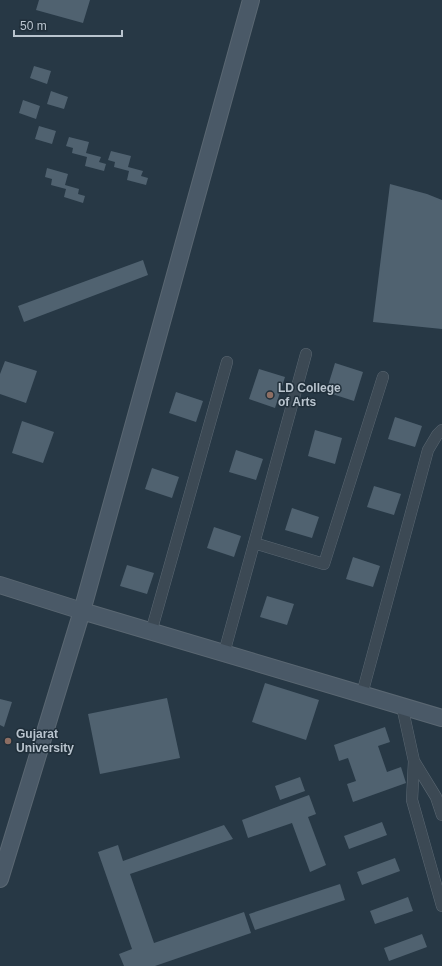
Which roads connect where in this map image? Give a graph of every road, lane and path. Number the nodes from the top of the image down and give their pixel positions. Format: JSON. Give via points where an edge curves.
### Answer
{"nodes":[{"id":1,"x":251,"y":0,"type":"edge"},
{"id":2,"x":306,"y":354,"type":"dead end"},
{"id":3,"x":227,"y":362,"type":"dead end"},
{"id":4,"x":383,"y":377,"type":"dead end"},
{"id":5,"x":442,"y":430,"type":"edge"},
{"id":6,"x":254,"y":543,"type":"junction"},
{"id":7,"x":0,"y":585,"type":"edge"},
{"id":8,"x":82,"y":611,"type":"junction"},
{"id":9,"x":151,"y":632,"type":"junction"},
{"id":10,"x":224,"y":653,"type":"junction"},
{"id":11,"x":362,"y":694,"type":"junction"},
{"id":12,"x":402,"y":706,"type":"junction"},
{"id":13,"x":442,"y":718,"type":"edge"},
{"id":14,"x":414,"y":761,"type":"junction"},
{"id":15,"x":442,"y":815,"type":"edge"},
{"id":16,"x":0,"y":879,"type":"edge"},
{"id":17,"x":442,"y":906,"type":"edge"}],
"edges":[{"from":1,"to":8,"type":"street"},
{"from":2,"to":6,"type":"street"},
{"from":3,"to":9,"type":"street"},
{"from":4,"to":6,"type":"street","via":[[324,564]]},
{"from":5,"to":11,"type":"street","via":[[428,450]]},
{"from":6,"to":10,"type":"street"},
{"from":7,"to":8,"type":"street"},
{"from":8,"to":9,"type":"street"},
{"from":8,"to":16,"type":"street"},
{"from":9,"to":10,"type":"street"},
{"from":10,"to":11,"type":"street"},
{"from":11,"to":12,"type":"street"},
{"from":12,"to":13,"type":"street"},
{"from":12,"to":14,"type":"street"},
{"from":14,"to":15,"type":"street","via":[[436,797]]},
{"from":14,"to":17,"type":"street","via":[[412,800]]}]}
